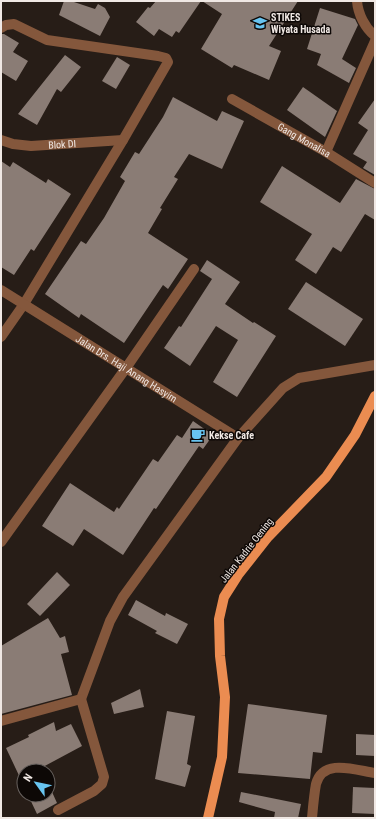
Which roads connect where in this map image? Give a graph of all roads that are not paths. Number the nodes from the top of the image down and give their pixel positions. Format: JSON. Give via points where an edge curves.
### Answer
{"nodes":[{"id":1,"x":356,"y":1,"type":"edge"},
{"id":2,"x":1,"y":28,"type":"edge"},
{"id":3,"x":375,"y":36,"type":"edge"},
{"id":4,"x":375,"y":41,"type":"edge"},
{"id":5,"x":232,"y":99,"type":"dead end"},
{"id":6,"x":1,"y":140,"type":"edge"},
{"id":7,"x":123,"y":140,"type":"junction"},
{"id":8,"x":326,"y":152,"type":"junction"},
{"id":9,"x":375,"y":183,"type":"edge"},
{"id":10,"x":194,"y":269,"type":"dead end"},
{"id":11,"x":1,"y":290,"type":"edge"},
{"id":12,"x":24,"y":304,"type":"junction"},
{"id":13,"x":1,"y":337,"type":"edge"},
{"id":14,"x":375,"y":365,"type":"edge"},
{"id":15,"x":126,"y":368,"type":"junction"},
{"id":16,"x":375,"y":396,"type":"edge"},
{"id":17,"x":238,"y":438,"type":"junction"},
{"id":18,"x":1,"y":542,"type":"edge"},
{"id":19,"x":81,"y":699,"type":"junction"},
{"id":20,"x":1,"y":721,"type":"edge"},
{"id":21,"x":375,"y":773,"type":"edge"},
{"id":22,"x":58,"y":810,"type":"dead end"},
{"id":23,"x":208,"y":818,"type":"edge"},
{"id":24,"x":312,"y":818,"type":"edge"}],
"edges":[{"from":1,"to":3,"type":"street","via":[[364,22]]},
{"from":2,"to":7,"type":"street","via":[[14,24],[47,40],[166,58],[168,62]]},
{"from":4,"to":8,"type":"street"},
{"from":5,"to":8,"type":"street","name":"Gang Monalisa"},
{"from":6,"to":7,"type":"street","name":"Blok DI","via":[[31,146]]},
{"from":7,"to":12,"type":"street"},
{"from":8,"to":9,"type":"street","name":"Gang Monalisa"},
{"from":10,"to":15,"type":"street"},
{"from":11,"to":12,"type":"street","name":"Jalan Drs. Haji Anang Hasyim"},
{"from":12,"to":13,"type":"street"},
{"from":12,"to":15,"type":"street","name":"Jalan Drs. Haji Anang Hasyim"},
{"from":14,"to":17,"type":"street","via":[[299,378],[283,388]]},
{"from":15,"to":17,"type":"street","name":"Jalan Drs. Haji Anang Hasyim"},
{"from":15,"to":18,"type":"street"},
{"from":16,"to":23,"type":"main road","name":"Jalan Kadrie Oening","via":[[355,435],[326,477],[268,537],[224,597],[219,619],[225,697],[222,757]]},
{"from":17,"to":19,"type":"street","via":[[123,597],[110,621]]},
{"from":19,"to":20,"type":"street"},
{"from":19,"to":22,"type":"street","via":[[104,777],[102,784],[94,791]]},
{"from":21,"to":24,"type":"street","via":[[338,767],[320,774],[316,784]]}]}
